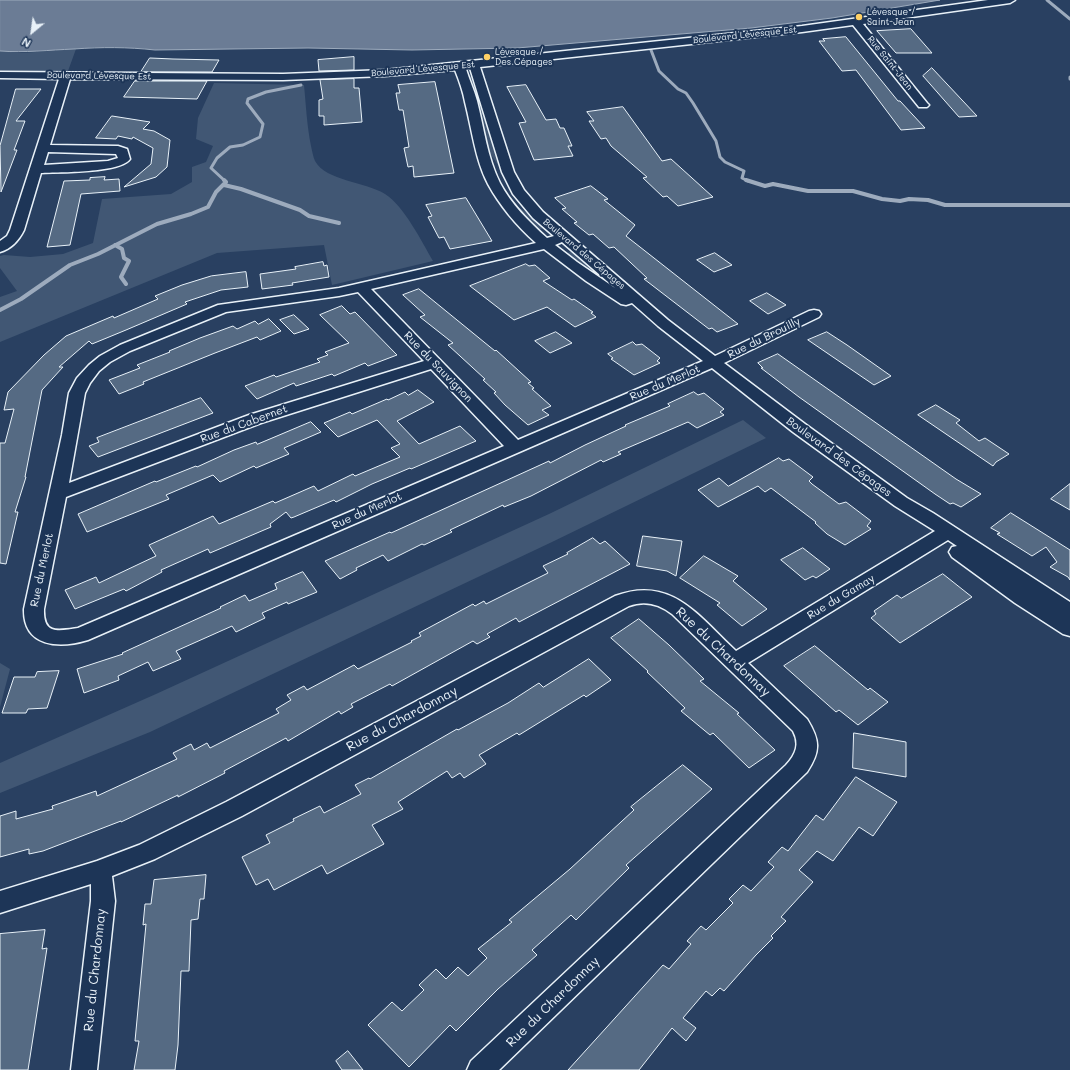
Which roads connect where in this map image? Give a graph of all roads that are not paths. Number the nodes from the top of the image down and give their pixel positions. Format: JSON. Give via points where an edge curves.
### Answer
{"nodes":[{"id":1,"x":1010,"y":0,"type":"edge"},
{"id":2,"x":856,"y":22,"type":"junction"},
{"id":3,"x":474,"y":65,"type":"junction"},
{"id":4,"x":460,"y":66,"type":"junction"},
{"id":5,"x":0,"y":75,"type":"edge"},
{"id":6,"x":64,"y":76,"type":"junction"},
{"id":7,"x":923,"y":105,"type":"dead end"},
{"id":8,"x":43,"y":148,"type":"junction"},
{"id":9,"x":36,"y":169,"type":"junction"},
{"id":10,"x":563,"y":238,"type":"junction"},
{"id":11,"x":546,"y":244,"type":"junction"},
{"id":12,"x":0,"y":248,"type":"edge"},
{"id":13,"x":361,"y":288,"type":"junction"},
{"id":14,"x":814,"y":314,"type":"dead end"},
{"id":15,"x":663,"y":323,"type":"junction"},
{"id":16,"x":714,"y":362,"type":"junction"},
{"id":17,"x":434,"y":363,"type":"junction"},
{"id":18,"x":515,"y":447,"type":"junction"},
{"id":19,"x":57,"y":494,"type":"junction"},
{"id":20,"x":943,"y":534,"type":"junction"},
{"id":21,"x":1070,"y":612,"type":"edge"},
{"id":22,"x":1070,"y":629,"type":"edge"},
{"id":23,"x":734,"y":662,"type":"junction"},
{"id":24,"x":99,"y":871,"type":"junction"},
{"id":25,"x":0,"y":902,"type":"edge"},
{"id":26,"x":84,"y":1070,"type":"edge"},
{"id":27,"x":480,"y":1070,"type":"edge"}],
"edges":[{"from":1,"to":2,"type":"street","name":"Boulevard Lévesque Est"},
{"from":2,"to":3,"type":"street","name":"Boulevard Lévesque Est"},
{"from":2,"to":7,"type":"street","name":"Rue Saint-Jean"},
{"from":3,"to":4,"type":"street","name":"Boulevard Lévesque Est"},
{"from":3,"to":10,"type":"street","name":"Boulevard des Cépages","via":[[503,159],[513,182],[538,215]]},
{"from":4,"to":6,"type":"street","name":"Boulevard Lévesque Est","via":[[310,76]]},
{"from":4,"to":11,"type":"street","name":"Boulevard des Cépages","via":[[494,184],[520,219]]},
{"from":5,"to":6,"type":"street","name":"Boulevard Lévesque Est"},
{"from":6,"to":8,"type":"street"},
{"from":8,"to":9,"type":"street"},
{"from":8,"to":9,"type":"street","via":[[112,149],[123,152],[124,159],[108,165]]},
{"from":9,"to":12,"type":"street","via":[[17,230],[13,238]]},
{"from":10,"to":11,"type":"street","name":"Rue du Merlot"},
{"from":10,"to":15,"type":"street","name":"Boulevard des Cépages"},
{"from":11,"to":13,"type":"street","name":"Rue du Merlot"},
{"from":11,"to":15,"type":"street","name":"Boulevard des Cépages","via":[[594,282]]},
{"from":13,"to":17,"type":"street","name":"Rue du Sauvignon"},
{"from":13,"to":19,"type":"street","name":"Rue du Merlot","via":[[223,308],[125,348],[105,359],[94,368],[76,393]]},
{"from":14,"to":16,"type":"street","name":"Rue du Brouilly"},
{"from":15,"to":16,"type":"street","name":"Boulevard des Cépages"},
{"from":16,"to":18,"type":"street","name":"Rue du Merlot"},
{"from":16,"to":20,"type":"street","name":"Boulevard des Cépages","via":[[901,502],[916,521]]},
{"from":17,"to":18,"type":"street","name":"Rue du Sauvignon"},
{"from":17,"to":19,"type":"street","name":"Rue du Cabernet","via":[[277,411]]},
{"from":18,"to":19,"type":"street","name":"Rue du Merlot","via":[[81,635],[62,638],[46,636],[36,629],[32,619]]},
{"from":20,"to":21,"type":"street","name":"Boulevard des Cépages"},
{"from":20,"to":22,"type":"street","name":"Boulevard des Cépages","via":[[1022,598]]},
{"from":20,"to":23,"type":"street","name":"Rue du Gamay"},
{"from":23,"to":24,"type":"street","name":"Rue du Chardonnay","via":[[673,605],[663,599],[639,596],[628,599],[234,809],[147,852]]},
{"from":23,"to":27,"type":"street","name":"Rue du Chardonnay","via":[[800,725],[807,741],[807,752],[803,762]]},
{"from":24,"to":25,"type":"street","name":"Rue du Chardonnay"},
{"from":24,"to":26,"type":"street","name":"Rue du Chardonnay","via":[[103,901]]}]}
